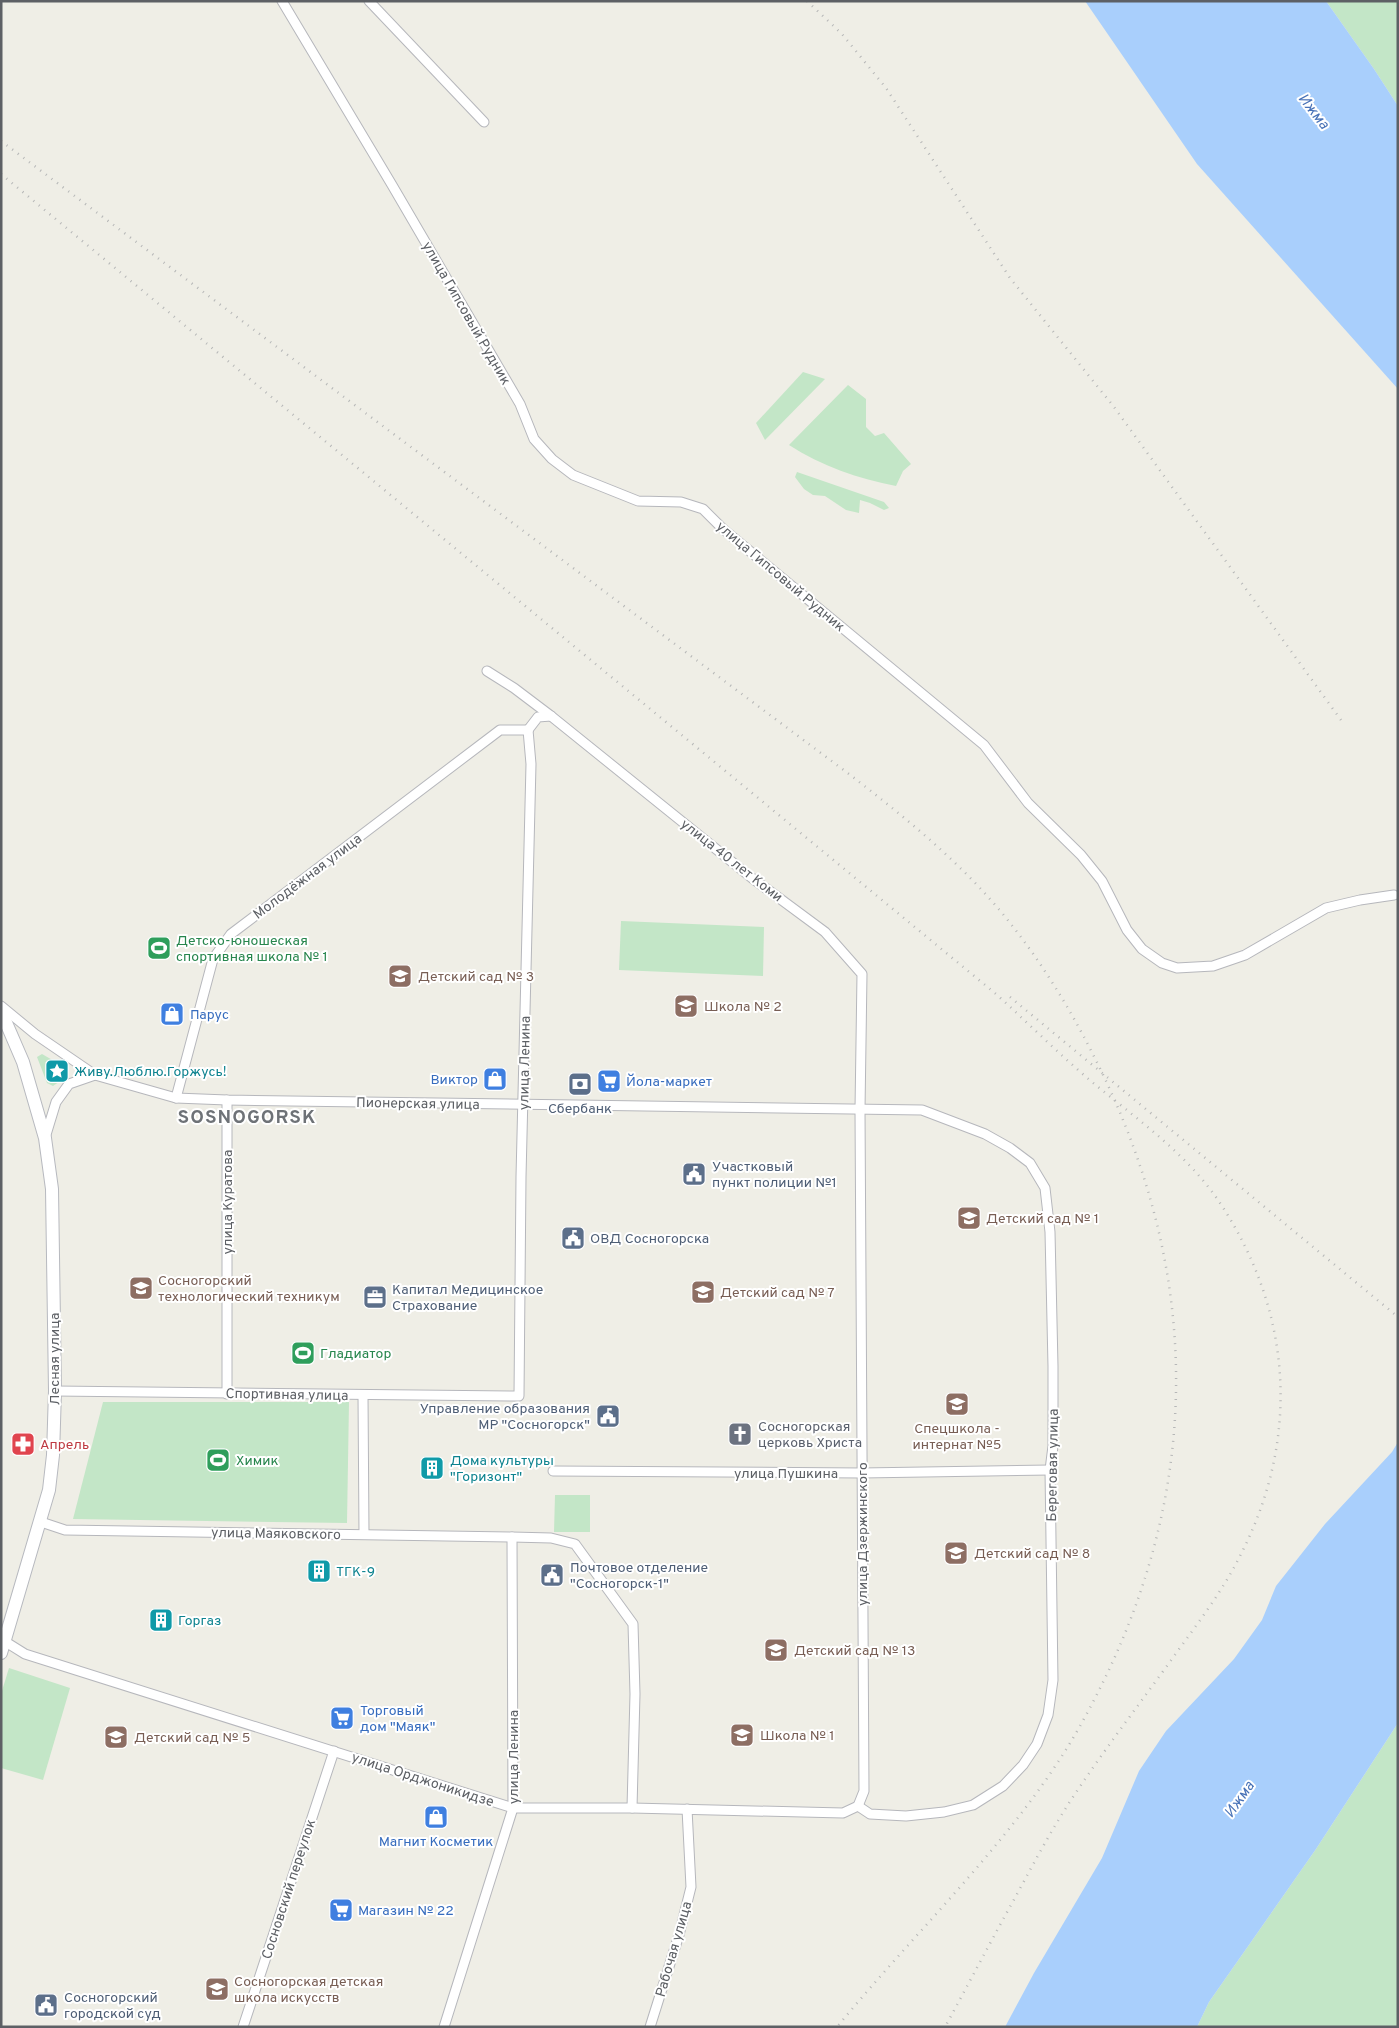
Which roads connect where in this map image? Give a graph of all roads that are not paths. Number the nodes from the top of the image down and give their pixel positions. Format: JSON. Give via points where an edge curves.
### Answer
{"nodes":[{"id":1,"x":282,"y":1,"type":"edge"},
{"id":2,"x":369,"y":1,"type":"edge"},
{"id":3,"x":484,"y":122,"type":"dead end"},
{"id":4,"x":487,"y":671,"type":"dead end"},
{"id":5,"x":551,"y":716,"type":"junction"},
{"id":6,"x":528,"y":730,"type":"junction"},
{"id":7,"x":1394,"y":895,"type":"dead end"},
{"id":8,"x":1,"y":1006,"type":"edge"},
{"id":9,"x":1,"y":1011,"type":"edge"},
{"id":10,"x":95,"y":1075,"type":"junction"},
{"id":11,"x":176,"y":1098,"type":"junction"},
{"id":12,"x":227,"y":1100,"type":"junction"},
{"id":13,"x":523,"y":1105,"type":"junction"},
{"id":14,"x":860,"y":1110,"type":"junction"},
{"id":15,"x":45,"y":1138,"type":"junction"},
{"id":16,"x":55,"y":1391,"type":"junction"},
{"id":17,"x":227,"y":1394,"type":"junction"},
{"id":18,"x":364,"y":1395,"type":"junction"},
{"id":19,"x":518,"y":1396,"type":"joint"},
{"id":20,"x":1050,"y":1470,"type":"junction"},
{"id":21,"x":553,"y":1471,"type":"dead end"},
{"id":22,"x":862,"y":1473,"type":"junction"},
{"id":23,"x":41,"y":1522,"type":"junction"},
{"id":24,"x":364,"y":1534,"type":"junction"},
{"id":25,"x":512,"y":1537,"type":"junction"},
{"id":26,"x":2,"y":1644,"type":"edge"},
{"id":27,"x":334,"y":1751,"type":"junction"},
{"id":28,"x":858,"y":1806,"type":"junction"},
{"id":29,"x":513,"y":1808,"type":"junction"},
{"id":30,"x":632,"y":1808,"type":"junction"},
{"id":31,"x":686,"y":1809,"type":"junction"},
{"id":32,"x":243,"y":2027,"type":"edge"},
{"id":33,"x":444,"y":2027,"type":"edge"},
{"id":34,"x":650,"y":2027,"type":"edge"}],
"edges":[{"from":1,"to":7,"type":"street","name":"улица Гипсовый Рудник","via":[[515,395],[534,439],[552,459],[573,474],[638,502],[681,502],[703,509],[984,745],[1028,803],[1081,855],[1102,881],[1126,930],[1142,949],[1176,968],[1212,966],[1245,955],[1326,908]]},
{"from":2,"to":3,"type":"street"},
{"from":4,"to":5,"type":"street","name":"улица 40 лет Коми"},
{"from":5,"to":6,"type":"street","via":[[538,717]]},
{"from":5,"to":14,"type":"street","name":"улица 40 лет Коми","via":[[752,878],[825,932],[862,974]]},
{"from":6,"to":11,"type":"street","name":"Молодёжная улица","via":[[500,730],[231,934],[213,959]]},
{"from":6,"to":13,"type":"street","name":"улица Ленина","via":[[531,764]]},
{"from":8,"to":10,"type":"street","name":"Пионерская улица"},
{"from":9,"to":15,"type":"main road","name":"Лесная улица","via":[[23,1062]]},
{"from":10,"to":11,"type":"street","name":"Пионерская улица"},
{"from":10,"to":15,"type":"street","via":[[69,1084],[56,1102]]},
{"from":11,"to":12,"type":"street","name":"Пионерская улица"},
{"from":12,"to":13,"type":"street","name":"Пионерская улица"},
{"from":12,"to":17,"type":"street","name":"улица Куратова"},
{"from":13,"to":14,"type":"street","name":"Пионерская улица"},
{"from":13,"to":19,"type":"street","name":"улица Ленина"},
{"from":14,"to":20,"type":"street","name":"Береговая улица","via":[[922,1110],[985,1134],[1030,1163],[1045,1188],[1050,1232],[1053,1366]]},
{"from":14,"to":22,"type":"street","name":"улица Дзержинского"},
{"from":15,"to":16,"type":"main road","name":"Лесная улица","via":[[52,1189]]},
{"from":16,"to":17,"type":"street","name":"Спортивная улица"},
{"from":16,"to":23,"type":"main road","name":"Лесная улица","via":[[53,1455]]},
{"from":17,"to":18,"type":"street","name":"Спортивная улица"},
{"from":18,"to":19,"type":"street","name":"Спортивная улица"},
{"from":18,"to":24,"type":"street"},
{"from":20,"to":22,"type":"street","name":"улица Пушкина"},
{"from":20,"to":28,"type":"street","name":"Береговая улица","via":[[1053,1680],[1048,1715],[1037,1744],[1023,1766],[1003,1786],[973,1805],[906,1816],[870,1814]]},
{"from":21,"to":22,"type":"street","name":"улица Пушкина"},
{"from":22,"to":28,"type":"street","name":"улица Дзержинского","via":[[864,1791]]},
{"from":23,"to":24,"type":"street","name":"улица Маяковского","via":[[65,1530]]},
{"from":23,"to":26,"type":"main road","name":"Лесная улица"},
{"from":24,"to":25,"type":"street","name":"улица Маяковского"},
{"from":25,"to":29,"type":"street","name":"улица Ленина"},
{"from":25,"to":30,"type":"street","name":"улица Маяковского","via":[[551,1538],[575,1544],[633,1624]]},
{"from":26,"to":27,"type":"street","name":"улица Орджоникидзе"},
{"from":27,"to":29,"type":"street","name":"улица Орджоникидзе"},
{"from":27,"to":32,"type":"street","name":"Сосновский переулок"},
{"from":28,"to":31,"type":"street","name":"улица Орджоникидзе","via":[[843,1813]]},
{"from":29,"to":30,"type":"street","name":"улица Орджоникидзе"},
{"from":29,"to":33,"type":"street","name":"улица Ленина"},
{"from":30,"to":31,"type":"street","name":"улица Орджоникидзе"},
{"from":31,"to":34,"type":"street","name":"Рабочая улица","via":[[691,1887]]}]}
